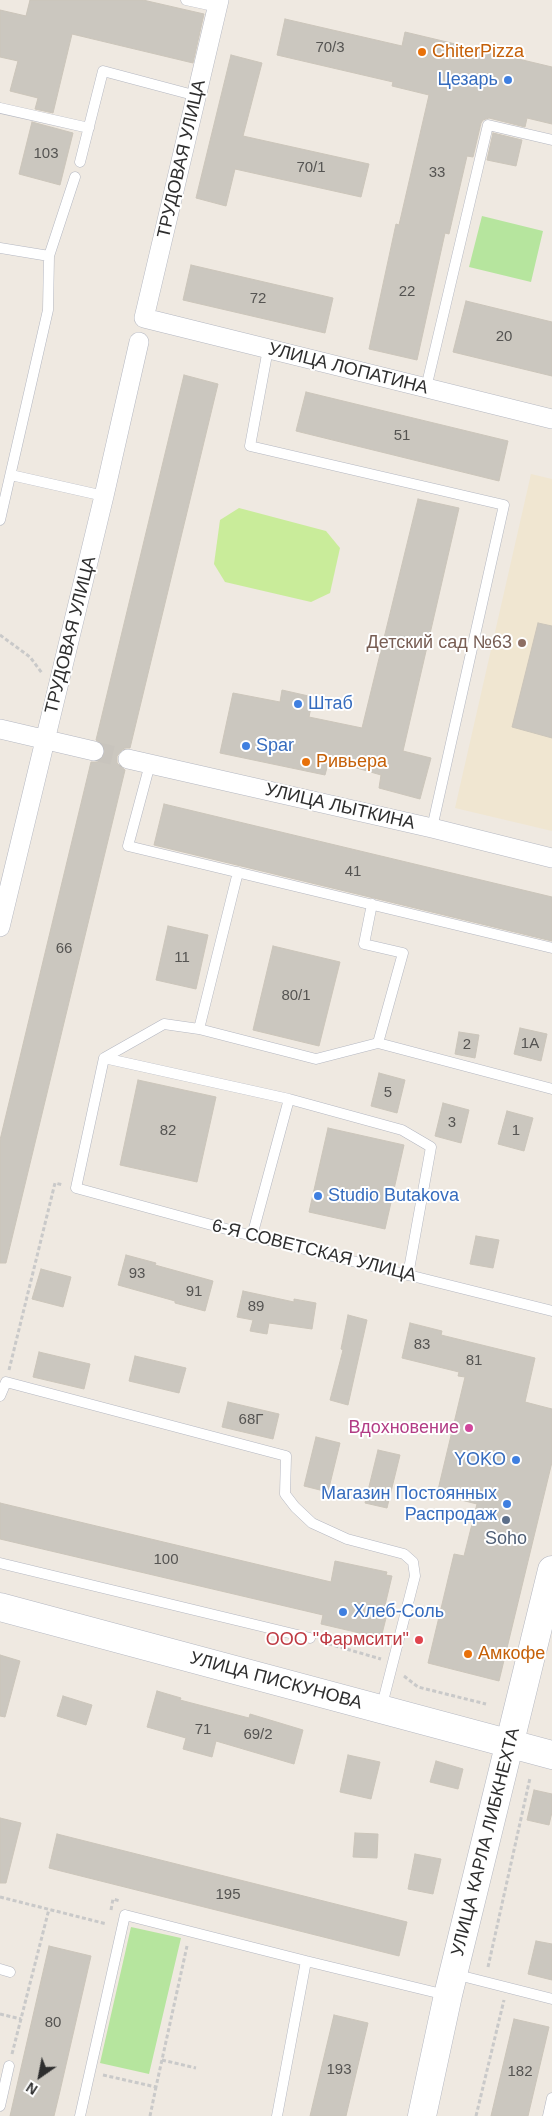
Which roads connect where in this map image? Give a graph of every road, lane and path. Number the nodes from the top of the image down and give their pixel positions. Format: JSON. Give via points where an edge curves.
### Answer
{"nodes":[{"id":1,"x":186,"y":0,"type":"edge"},
{"id":2,"x":218,"y":4,"type":"edge"},
{"id":3,"x":197,"y":96,"type":"junction"},
{"id":4,"x":0,"y":108,"type":"edge"},
{"id":5,"x":89,"y":128,"type":"junction"},
{"id":6,"x":552,"y":140,"type":"edge"},
{"id":7,"x":80,"y":162,"type":"dead end"},
{"id":8,"x":75,"y":177,"type":"dead end"},
{"id":9,"x":0,"y":248,"type":"edge"},
{"id":10,"x":49,"y":256,"type":"junction"},
{"id":11,"x":144,"y":318,"type":"joint"},
{"id":12,"x":139,"y":342,"type":"dead end"},
{"id":13,"x":268,"y":349,"type":"junction"},
{"id":14,"x":426,"y":388,"type":"junction"},
{"id":15,"x":552,"y":419,"type":"edge"},
{"id":16,"x":11,"y":475,"type":"junction"},
{"id":17,"x":104,"y":496,"type":"junction"},
{"id":18,"x":0,"y":520,"type":"edge"},
{"id":19,"x":0,"y":635,"type":"edge"},
{"id":20,"x":56,"y":697,"type":"junction"},
{"id":21,"x":0,"y":728,"type":"edge"},
{"id":22,"x":46,"y":740,"type":"junction"},
{"id":23,"x":94,"y":751,"type":"tunnel mouth"},
{"id":24,"x":128,"y":759,"type":"tunnel mouth"},
{"id":25,"x":150,"y":764,"type":"junction"},
{"id":26,"x":432,"y":828,"type":"junction"},
{"id":27,"x":552,"y":858,"type":"edge"},
{"id":28,"x":238,"y":872,"type":"junction"},
{"id":29,"x":372,"y":904,"type":"junction"},
{"id":30,"x":0,"y":927,"type":"edge"},
{"id":31,"x":552,"y":948,"type":"edge"},
{"id":32,"x":199,"y":1029,"type":"junction"},
{"id":33,"x":378,"y":1043,"type":"junction"},
{"id":34,"x":104,"y":1058,"type":"junction"},
{"id":35,"x":552,"y":1088,"type":"edge"},
{"id":36,"x":289,"y":1099,"type":"junction"},
{"id":37,"x":76,"y":1188,"type":"junction"},
{"id":38,"x":252,"y":1236,"type":"junction"},
{"id":39,"x":408,"y":1275,"type":"junction"},
{"id":40,"x":552,"y":1311,"type":"edge"},
{"id":41,"x":6,"y":1382,"type":"junction"},
{"id":42,"x":0,"y":1396,"type":"edge"},
{"id":43,"x":0,"y":1562,"type":"edge"},
{"id":44,"x":552,"y":1570,"type":"edge"},
{"id":45,"x":0,"y":1607,"type":"edge"},
{"id":46,"x":310,"y":1638,"type":"dead end"},
{"id":47,"x":381,"y":1710,"type":"junction"},
{"id":48,"x":511,"y":1744,"type":"junction"},
{"id":49,"x":552,"y":1755,"type":"edge"},
{"id":50,"x":530,"y":1778,"type":"dead end"},
{"id":51,"x":0,"y":1897,"type":"edge"},
{"id":52,"x":122,"y":1901,"type":"dead end"},
{"id":53,"x":49,"y":1909,"type":"junction"},
{"id":54,"x":107,"y":1924,"type":"junction"},
{"id":55,"x":190,"y":1931,"type":"junction"},
{"id":56,"x":105,"y":1934,"type":"dead end"},
{"id":57,"x":306,"y":1961,"type":"junction"},
{"id":58,"x":485,"y":1982,"type":"junction"},
{"id":59,"x":451,"y":1985,"type":"junction"},
{"id":60,"x":507,"y":1988,"type":"junction"},
{"id":61,"x":552,"y":1999,"type":"edge"},
{"id":62,"x":0,"y":2014,"type":"edge"},
{"id":63,"x":21,"y":2019,"type":"junction"},
{"id":64,"x":162,"y":2060,"type":"junction"},
{"id":65,"x":9,"y":2066,"type":"joint"},
{"id":66,"x":196,"y":2068,"type":"dead end"},
{"id":67,"x":90,"y":2072,"type":"junction"},
{"id":68,"x":156,"y":2087,"type":"junction"},
{"id":69,"x":552,"y":2098,"type":"edge"},
{"id":70,"x":0,"y":2106,"type":"edge"},
{"id":71,"x":80,"y":2116,"type":"edge"},
{"id":72,"x":150,"y":2116,"type":"edge"},
{"id":73,"x":276,"y":2116,"type":"edge"},
{"id":74,"x":422,"y":2116,"type":"edge"},
{"id":75,"x":476,"y":2116,"type":"edge"},
{"id":76,"x":548,"y":2116,"type":"edge"}],
"edges":[{"from":1,"to":2,"type":"lane"},
{"from":2,"to":3,"type":"street","name":"ТРУДОВАЯ УЛИЦА"},
{"from":3,"to":5,"type":"lane","via":[[103,71]]},
{"from":3,"to":11,"type":"street","name":"ТРУДОВАЯ УЛИЦА"},
{"from":4,"to":5,"type":"lane"},
{"from":5,"to":7,"type":"lane"},
{"from":6,"to":14,"type":"lane","via":[[488,125]]},
{"from":8,"to":10,"type":"lane"},
{"from":9,"to":10,"type":"lane"},
{"from":10,"to":16,"type":"lane","via":[[48,310]]},
{"from":11,"to":13,"type":"street","name":"УЛИЦА ЛОПАТИНА"},
{"from":12,"to":17,"type":"street","name":"ТРУДОВАЯ УЛИЦА"},
{"from":13,"to":14,"type":"street","name":"УЛИЦА ЛОПАТИНА"},
{"from":13,"to":26,"type":"lane","via":[[250,446],[504,505]]},
{"from":14,"to":15,"type":"street","name":"УЛИЦА ЛОПАТИНА"},
{"from":16,"to":17,"type":"lane"},
{"from":16,"to":18,"type":"lane"},
{"from":17,"to":20,"type":"street","name":"ТРУДОВАЯ УЛИЦА"},
{"from":19,"to":20,"type":"path","via":[[30,657]]},
{"from":20,"to":22,"type":"street","name":"ТРУДОВАЯ УЛИЦА"},
{"from":21,"to":22,"type":"street"},
{"from":22,"to":23,"type":"street"},
{"from":22,"to":30,"type":"street","name":"ТРУДОВАЯ УЛИЦА"},
{"from":24,"to":25,"type":"street","name":"УЛИЦА ЛЫТКИНА"},
{"from":25,"to":26,"type":"street","name":"УЛИЦА ЛЫТКИНА"},
{"from":25,"to":28,"type":"lane","via":[[128,846]]},
{"from":26,"to":27,"type":"street","name":"УЛИЦА ЛЫТКИНА"},
{"from":28,"to":29,"type":"lane"},
{"from":28,"to":32,"type":"lane"},
{"from":29,"to":31,"type":"lane"},
{"from":29,"to":33,"type":"lane","via":[[364,944],[402,953]]},
{"from":32,"to":33,"type":"lane","via":[[316,1059]]},
{"from":32,"to":34,"type":"lane","via":[[164,1024]]},
{"from":33,"to":35,"type":"lane"},
{"from":34,"to":36,"type":"lane"},
{"from":34,"to":37,"type":"lane"},
{"from":36,"to":38,"type":"lane"},
{"from":36,"to":39,"type":"lane","via":[[402,1130],[432,1147]]},
{"from":37,"to":38,"type":"lane","name":"6-Я СОВЕТСКАЯ УЛИЦА"},
{"from":37,"to":41,"type":"path","via":[[55,1183]]},
{"from":38,"to":39,"type":"lane","name":"6-Я СОВЕТСКАЯ УЛИЦА"},
{"from":39,"to":40,"type":"lane","name":"6-Я СОВЕТСКАЯ УЛИЦА"},
{"from":41,"to":42,"type":"lane"},
{"from":41,"to":47,"type":"lane","via":[[286,1456],[285,1494],[312,1523],[347,1540],[404,1554],[413,1562],[415,1576]]},
{"from":43,"to":46,"type":"lane"},
{"from":44,"to":48,"type":"main road","name":"УЛИЦА КАРЛА ЛИБКНЕХТА"},
{"from":45,"to":47,"type":"main road","name":"УЛИЦА ПИСКУНОВА"},
{"from":47,"to":48,"type":"main road","name":"УЛИЦА ПИСКУНОВА"},
{"from":48,"to":49,"type":"main road","name":"УЛИЦА ПИСКУНОВА"},
{"from":48,"to":59,"type":"main road","name":"УЛИЦА КАРЛА ЛИБКНЕХТА"},
{"from":50,"to":58,"type":"path"},
{"from":51,"to":53,"type":"path"},
{"from":52,"to":54,"type":"path","via":[[113,1899]]},
{"from":53,"to":54,"type":"path"},
{"from":53,"to":63,"type":"path"},
{"from":54,"to":56,"type":"path"},
{"from":55,"to":57,"type":"lane"},
{"from":55,"to":64,"type":"path"},
{"from":55,"to":67,"type":"lane","via":[[125,1914]]},
{"from":57,"to":59,"type":"lane"},
{"from":57,"to":73,"type":"lane"},
{"from":58,"to":59,"type":"lane"},
{"from":58,"to":60,"type":"lane"},
{"from":59,"to":74,"type":"main road","name":"УЛИЦА КАРЛА ЛИБКНЕХТА"},
{"from":60,"to":61,"type":"lane"},
{"from":60,"to":75,"type":"path"},
{"from":62,"to":63,"type":"path"},
{"from":63,"to":65,"type":"path"},
{"from":64,"to":66,"type":"path"},
{"from":64,"to":68,"type":"path"},
{"from":65,"to":70,"type":"lane"},
{"from":67,"to":68,"type":"path"},
{"from":67,"to":71,"type":"lane"},
{"from":68,"to":72,"type":"path"},
{"from":69,"to":76,"type":"lane"}]}
